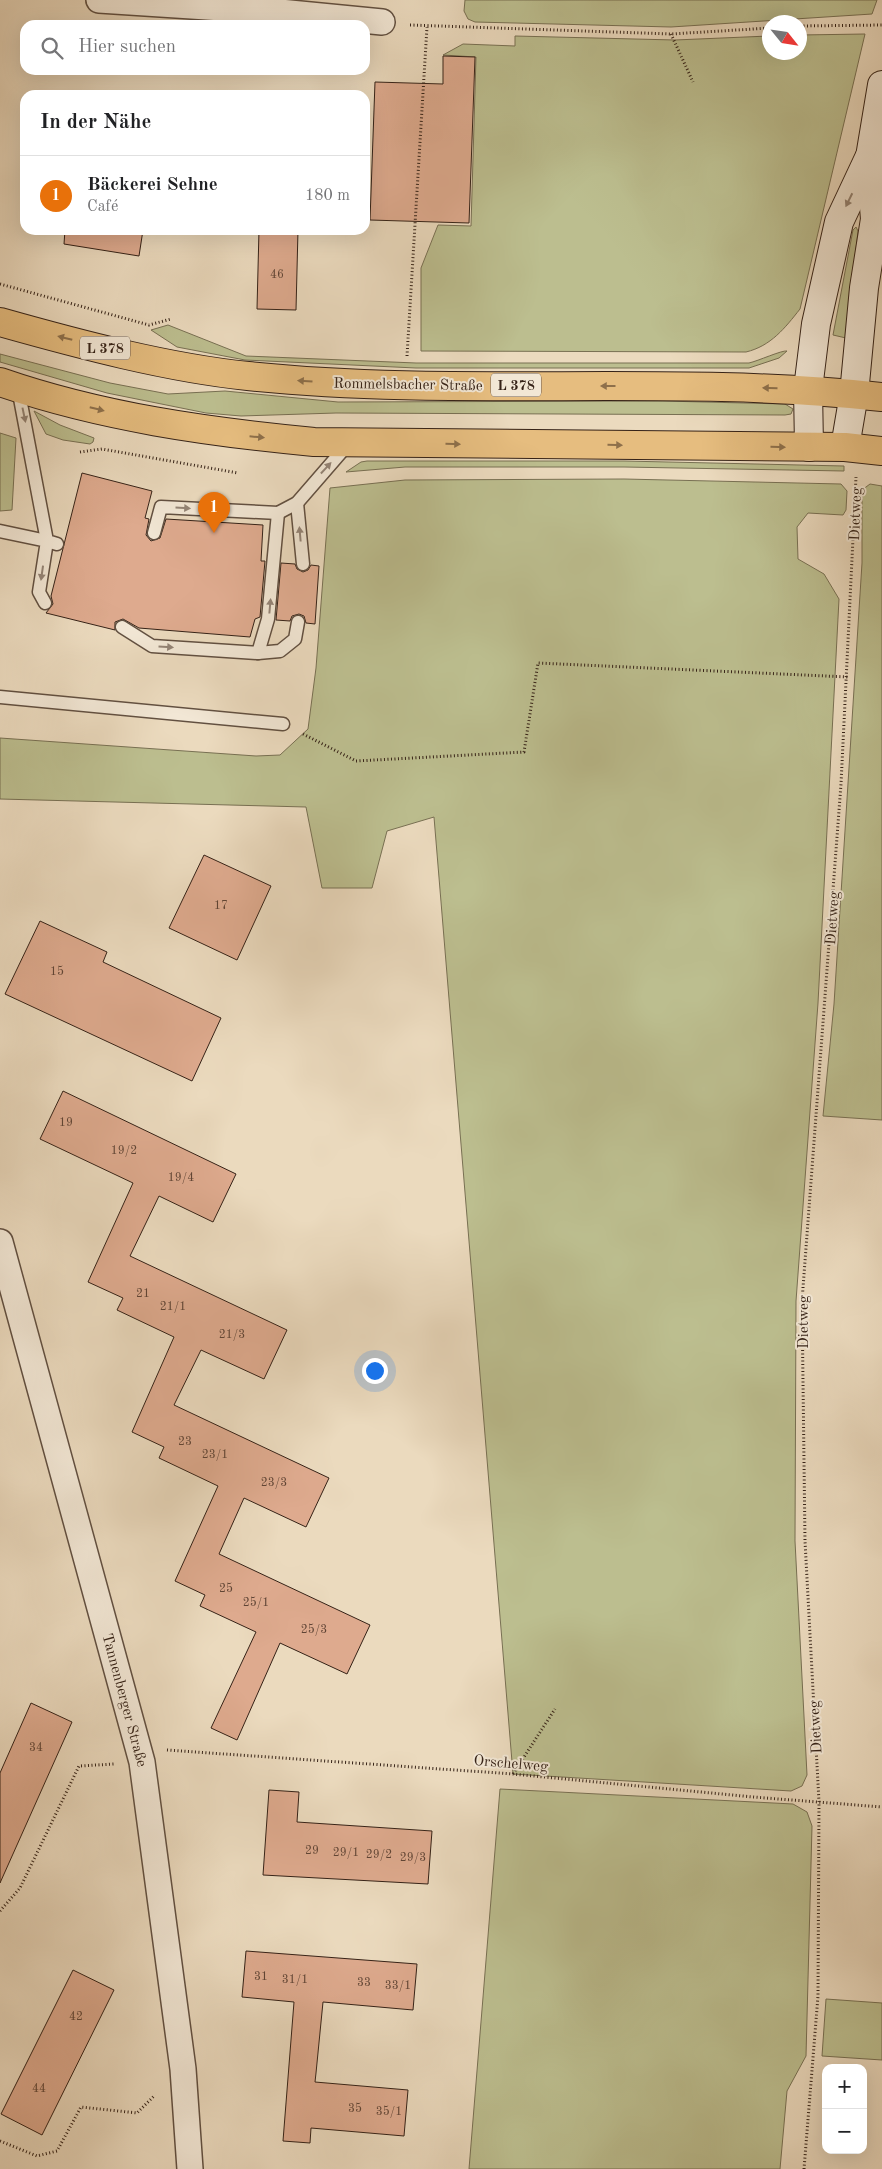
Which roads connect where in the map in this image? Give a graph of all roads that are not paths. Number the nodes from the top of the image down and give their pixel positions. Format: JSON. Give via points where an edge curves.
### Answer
{"nodes":[{"id":1,"x":99,"y":0,"type":"edge"},
{"id":2,"x":362,"y":20,"type":"edge"},
{"id":3,"x":370,"y":21,"type":"edge"},
{"id":4,"x":382,"y":22,"type":"road end"},
{"id":5,"x":882,"y":85,"type":"edge"},
{"id":6,"x":870,"y":157,"type":"junction"},
{"id":7,"x":864,"y":288,"type":"junction"},
{"id":8,"x":882,"y":314,"type":"edge"},
{"id":9,"x":0,"y":322,"type":"edge"},
{"id":10,"x":9,"y":385,"type":"edge"},
{"id":11,"x":808,"y":390,"type":"junction"},
{"id":12,"x":854,"y":394,"type":"junction"},
{"id":13,"x":882,"y":397,"type":"edge"},
{"id":14,"x":350,"y":443,"type":"junction"},
{"id":15,"x":808,"y":447,"type":"junction"},
{"id":16,"x":845,"y":447,"type":"junction"},
{"id":17,"x":882,"y":451,"type":"edge"},
{"id":18,"x":297,"y":503,"type":"junction"},
{"id":19,"x":278,"y":513,"type":"junction"},
{"id":20,"x":0,"y":531,"type":"edge"},
{"id":21,"x":154,"y":533,"type":"dead end"},
{"id":22,"x":52,"y":542,"type":"junction"},
{"id":23,"x":303,"y":564,"type":"dead end"},
{"id":24,"x":45,"y":603,"type":"dead end"},
{"id":25,"x":298,"y":622,"type":"dead end"},
{"id":26,"x":122,"y":628,"type":"dead end"},
{"id":27,"x":258,"y":653,"type":"junction"},
{"id":28,"x":0,"y":697,"type":"edge"},
{"id":29,"x":283,"y":724,"type":"road end"},
{"id":30,"x":0,"y":1242,"type":"edge"},
{"id":31,"x":190,"y":2169,"type":"edge"}],
"edges":[{"from":1,"to":2,"type":"street"},
{"from":3,"to":4,"type":"street"},
{"from":5,"to":6,"type":"street"},
{"from":6,"to":7,"type":"street","via":[[875,219]]},
{"from":6,"to":11,"type":"street","one_way":true,"via":[[838,222],[816,324]]},
{"from":7,"to":8,"type":"street"},
{"from":7,"to":12,"type":"street"},
{"from":11,"to":9,"type":"main road","name":"Rommelsbacher Straße","number":"L 378","one_way":true,"via":[[366,385],[247,376],[180,366]]},
{"from":10,"to":14,"type":"main road","one_way":true,"via":[[104,411],[202,429],[238,435]]},
{"from":10,"to":22,"type":"lane","one_way":true,"via":[[29,442]]},
{"from":11,"to":12,"type":"main road","name":"Rommelsbacher Straße","number":"L 378"},
{"from":11,"to":15,"type":"street"},
{"from":12,"to":13,"type":"main road","name":"Rommelsbacher Straße","number":"L 378"},
{"from":12,"to":16,"type":"street"},
{"from":14,"to":15,"type":"main road","one_way":true},
{"from":18,"to":14,"type":"lane","one_way":true},
{"from":15,"to":16,"type":"main road"},
{"from":16,"to":17,"type":"main road"},
{"from":18,"to":19,"type":"lane"},
{"from":23,"to":18,"type":"lane","one_way":true},
{"from":21,"to":19,"type":"lane","one_way":true,"via":[[161,507]]},
{"from":27,"to":19,"type":"lane","one_way":true,"via":[[268,619]]},
{"from":20,"to":22,"type":"lane"},
{"from":22,"to":24,"type":"lane","one_way":true,"via":[[39,592]]},
{"from":25,"to":27,"type":"lane","via":[[295,639],[280,651]]},
{"from":26,"to":27,"type":"lane","one_way":true,"via":[[152,646]]},
{"from":28,"to":29,"type":"lane"},
{"from":30,"to":31,"type":"street","name":"Tannenberger Straße","via":[[140,1755],[183,2069]]}]}
